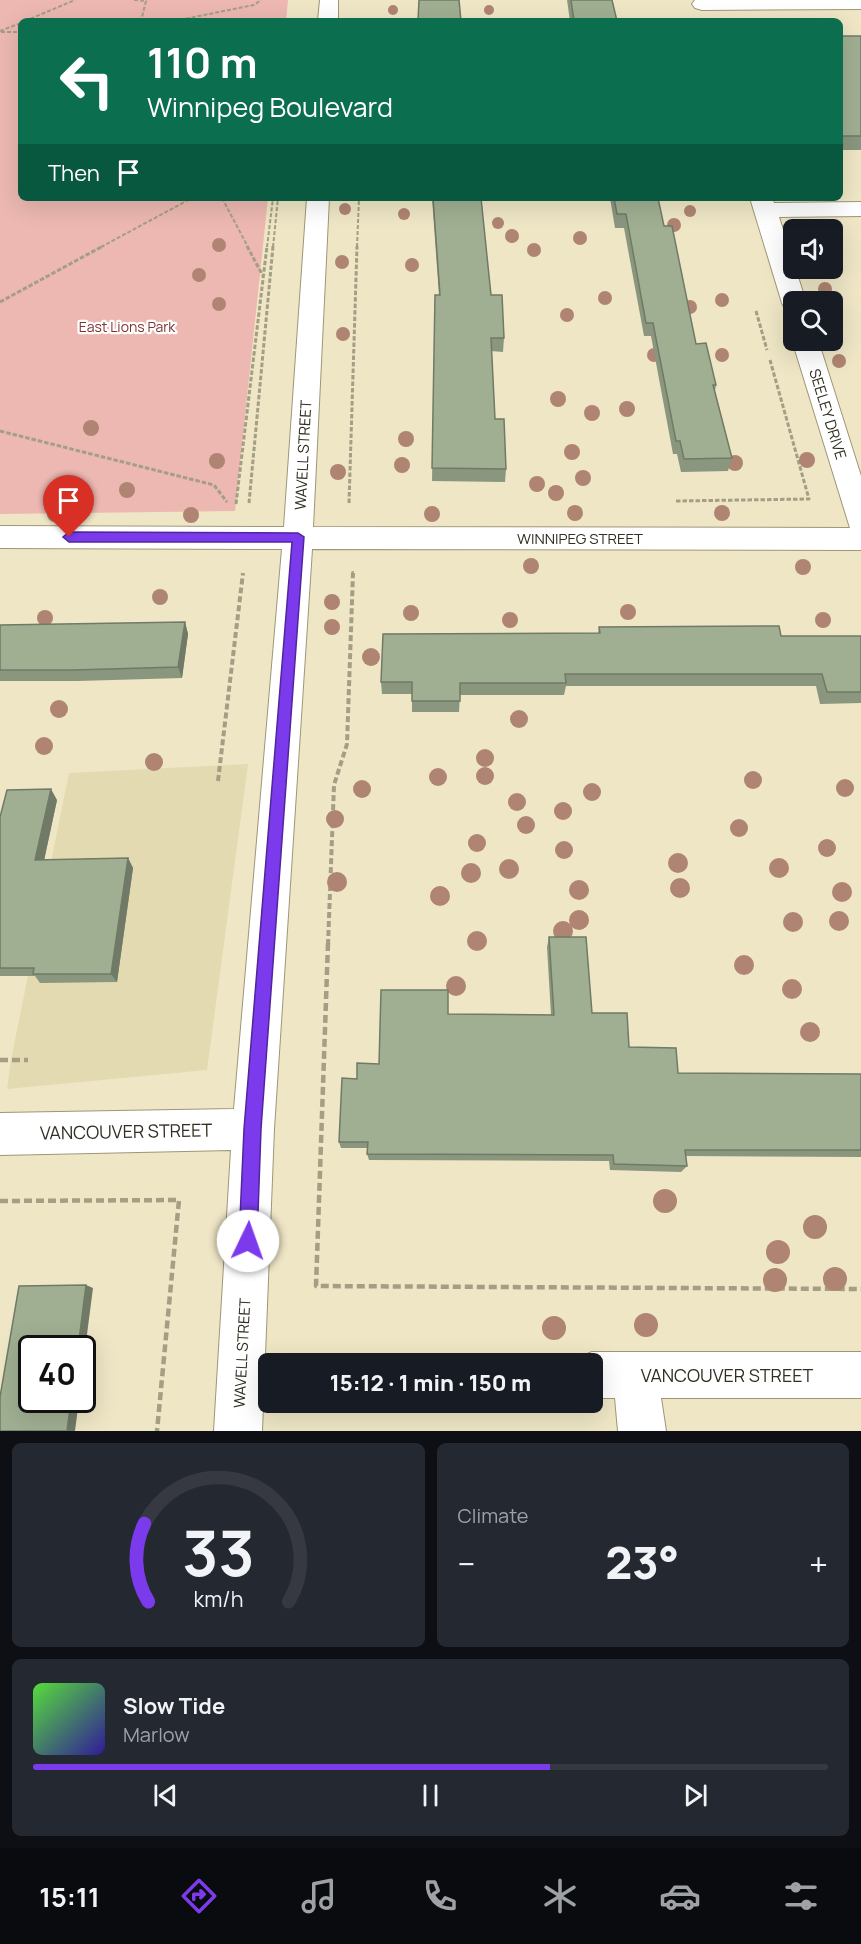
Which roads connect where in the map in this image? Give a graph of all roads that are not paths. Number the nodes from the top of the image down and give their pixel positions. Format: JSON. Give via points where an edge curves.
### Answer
{"nodes":[{"id":1,"x":329,"y":0,"type":"edge"},
{"id":2,"x":861,"y":3,"type":"edge"},
{"id":3,"x":703,"y":8,"type":"edge"},
{"id":4,"x":328,"y":18,"type":"edge"},
{"id":5,"x":318,"y":201,"type":"edge"},
{"id":6,"x":763,"y":204,"type":"edge"},
{"id":7,"x":861,"y":209,"type":"edge"},
{"id":8,"x":790,"y":291,"type":"edge"},
{"id":9,"x":808,"y":351,"type":"edge"},
{"id":10,"x":861,"y":522,"type":"edge"},
{"id":11,"x":0,"y":537,"type":"edge"},
{"id":12,"x":298,"y":537,"type":"junction"},
{"id":13,"x":861,"y":538,"type":"edge"},
{"id":14,"x":252,"y":1129,"type":"junction"},
{"id":15,"x":0,"y":1134,"type":"edge"},
{"id":16,"x":255,"y":1375,"type":"edge"},
{"id":17,"x":614,"y":1375,"type":"edge"},
{"id":18,"x":861,"y":1375,"type":"edge"},
{"id":19,"x":238,"y":1431,"type":"edge"},
{"id":20,"x":642,"y":1431,"type":"edge"}],
"edges":[{"from":1,"to":4,"type":"street"},
{"from":2,"to":3,"type":"street"},
{"from":5,"to":12,"type":"street","name":"WAVELL STREET"},
{"from":6,"to":7,"type":"street"},
{"from":6,"to":8,"type":"street"},
{"from":9,"to":10,"type":"street","name":"SEELEY DRIVE"},
{"from":11,"to":12,"type":"street","name":"WINNIPEG STREET"},
{"from":12,"to":13,"type":"street","name":"WINNIPEG STREET"},
{"from":12,"to":14,"type":"street","name":"WAVELL STREET"},
{"from":14,"to":15,"type":"street","name":"VANCOUVER STREET"},
{"from":14,"to":16,"type":"street","name":"WAVELL STREET"},
{"from":16,"to":19,"type":"street","name":"WAVELL STREET"},
{"from":17,"to":18,"type":"street","name":"VANCOUVER STREET"},
{"from":17,"to":20,"type":"street"}]}
